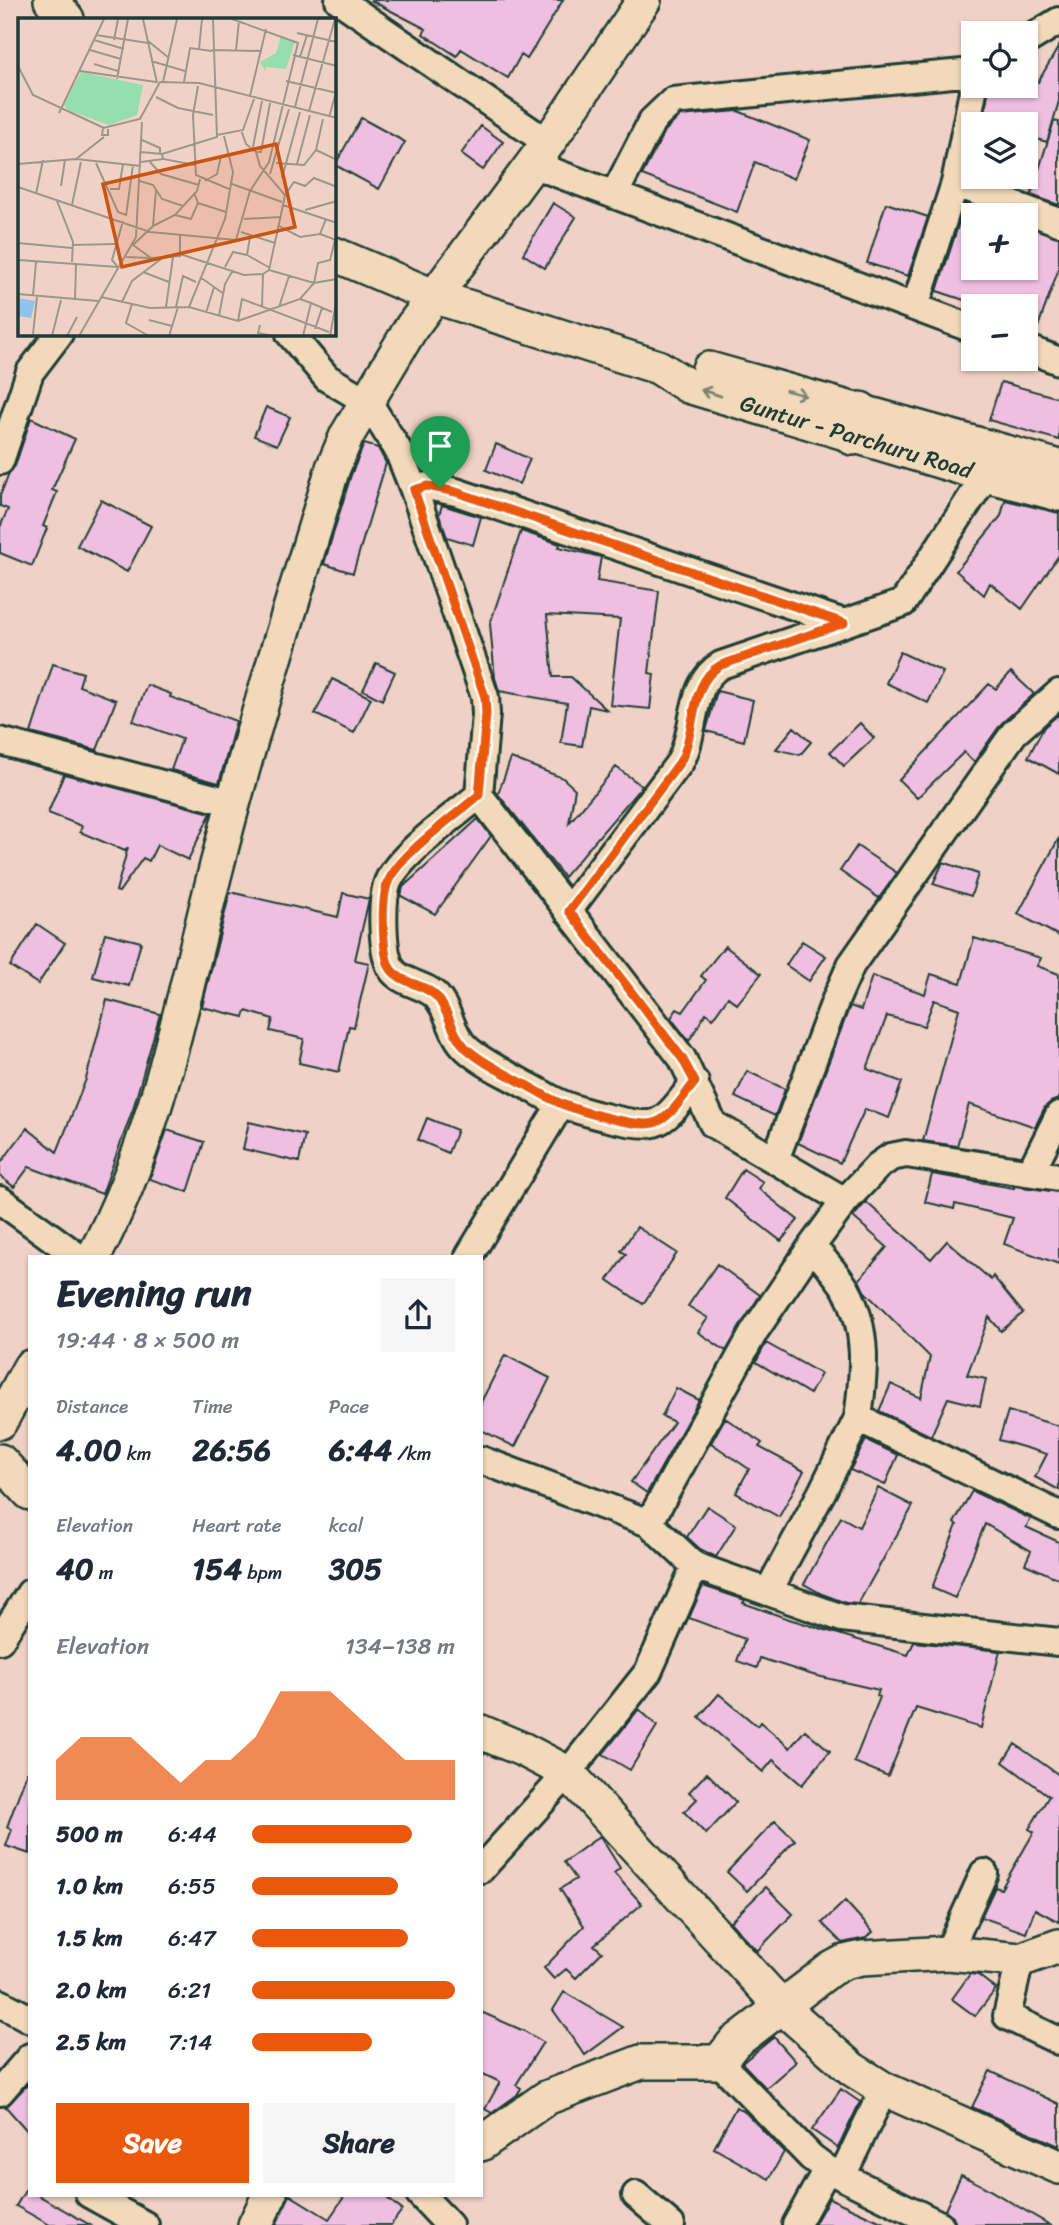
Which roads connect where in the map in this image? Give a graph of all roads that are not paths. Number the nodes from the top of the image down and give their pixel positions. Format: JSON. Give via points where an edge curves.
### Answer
{"nodes":[{"id":1,"x":51,"y":0,"type":"edge"},
{"id":2,"x":339,"y":0,"type":"edge"},
{"id":3,"x":644,"y":0,"type":"edge"},
{"id":4,"x":66,"y":18,"type":"edge"},
{"id":5,"x":1059,"y":21,"type":"edge"},
{"id":6,"x":1038,"y":34,"type":"edge"},
{"id":7,"x":961,"y":73,"type":"edge"},
{"id":8,"x":972,"y":98,"type":"edge"},
{"id":9,"x":540,"y":153,"type":"junction"},
{"id":10,"x":955,"y":183,"type":"junction"},
{"id":11,"x":614,"y":195,"type":"junction"},
{"id":12,"x":1059,"y":222,"type":"edge"},
{"id":13,"x":336,"y":255,"type":"edge"},
{"id":14,"x":433,"y":296,"type":"junction"},
{"id":15,"x":915,"y":307,"type":"junction"},
{"id":16,"x":961,"y":324,"type":"edge"},
{"id":17,"x":34,"y":336,"type":"edge"},
{"id":18,"x":57,"y":336,"type":"edge"},
{"id":19,"x":292,"y":336,"type":"edge"},
{"id":20,"x":1038,"y":353,"type":"edge"},
{"id":21,"x":1059,"y":361,"type":"edge"},
{"id":22,"x":30,"y":372,"type":"junction"},
{"id":23,"x":368,"y":402,"type":"junction"},
{"id":24,"x":0,"y":461,"type":"edge"},
{"id":25,"x":989,"y":461,"type":"junction"},
{"id":26,"x":1059,"y":467,"type":"edge"},
{"id":27,"x":414,"y":490,"type":"junction"},
{"id":28,"x":1059,"y":494,"type":"edge"},
{"id":29,"x":844,"y":623,"type":"junction"},
{"id":30,"x":1059,"y":693,"type":"edge"},
{"id":31,"x":0,"y":741,"type":"edge"},
{"id":32,"x":479,"y":795,"type":"junction"},
{"id":33,"x":233,"y":803,"type":"junction"},
{"id":34,"x":569,"y":911,"type":"junction"},
{"id":35,"x":695,"y":1082,"type":"junction"},
{"id":36,"x":561,"y":1104,"type":"junction"},
{"id":37,"x":1059,"y":1115,"type":"edge"},
{"id":38,"x":775,"y":1160,"type":"junction"},
{"id":39,"x":1031,"y":1171,"type":"junction"},
{"id":40,"x":1059,"y":1177,"type":"edge"},
{"id":41,"x":0,"y":1200,"type":"edge"},
{"id":42,"x":845,"y":1200,"type":"junction"},
{"id":43,"x":812,"y":1246,"type":"junction"},
{"id":44,"x":76,"y":1255,"type":"edge"},
{"id":45,"x":94,"y":1255,"type":"edge"},
{"id":46,"x":471,"y":1255,"type":"edge"},
{"id":47,"x":28,"y":1371,"type":"edge"},
{"id":48,"x":858,"y":1418,"type":"junction"},
{"id":49,"x":0,"y":1422,"type":"edge"},
{"id":50,"x":483,"y":1461,"type":"edge"},
{"id":51,"x":0,"y":1462,"type":"edge"},
{"id":52,"x":28,"y":1491,"type":"edge"},
{"id":53,"x":1059,"y":1515,"type":"edge"},
{"id":54,"x":649,"y":1523,"type":"junction"},
{"id":55,"x":695,"y":1566,"type":"junction"},
{"id":56,"x":768,"y":1592,"type":"junction"},
{"id":57,"x":28,"y":1596,"type":"edge"},
{"id":58,"x":0,"y":1638,"type":"edge"},
{"id":59,"x":1059,"y":1642,"type":"edge"},
{"id":60,"x":483,"y":1733,"type":"edge"},
{"id":61,"x":568,"y":1773,"type":"junction"},
{"id":62,"x":483,"y":1867,"type":"edge"},
{"id":63,"x":984,"y":1873,"type":"dead end"},
{"id":64,"x":1059,"y":1946,"type":"edge"},
{"id":65,"x":948,"y":1953,"type":"junction"},
{"id":66,"x":1020,"y":1960,"type":"junction"},
{"id":67,"x":0,"y":2003,"type":"edge"},
{"id":68,"x":782,"y":2007,"type":"junction"},
{"id":69,"x":28,"y":2018,"type":"edge"},
{"id":70,"x":1059,"y":2041,"type":"edge"},
{"id":71,"x":28,"y":2059,"type":"edge"},
{"id":72,"x":719,"y":2062,"type":"junction"},
{"id":73,"x":884,"y":2089,"type":"junction"},
{"id":74,"x":0,"y":2092,"type":"edge"},
{"id":75,"x":483,"y":2143,"type":"edge"},
{"id":76,"x":1059,"y":2167,"type":"edge"},
{"id":77,"x":835,"y":2172,"type":"junction"},
{"id":78,"x":636,"y":2195,"type":"dead end"},
{"id":79,"x":94,"y":2197,"type":"edge"},
{"id":80,"x":269,"y":2197,"type":"edge"},
{"id":81,"x":423,"y":2197,"type":"edge"},
{"id":82,"x":145,"y":2225,"type":"edge"},
{"id":83,"x":255,"y":2225,"type":"edge"},
{"id":84,"x":449,"y":2225,"type":"edge"},
{"id":85,"x":671,"y":2225,"type":"edge"},
{"id":86,"x":796,"y":2225,"type":"edge"},
{"id":87,"x":940,"y":2225,"type":"edge"}],
"edges":[{"from":1,"to":4,"type":"street"},
{"from":2,"to":9,"type":"street"},
{"from":3,"to":9,"type":"street"},
{"from":5,"to":6,"type":"street"},
{"from":7,"to":11,"type":"street","via":[[673,102],[652,121]]},
{"from":8,"to":10,"type":"street"},
{"from":9,"to":11,"type":"street"},
{"from":9,"to":14,"type":"street"},
{"from":10,"to":12,"type":"street"},
{"from":10,"to":15,"type":"street"},
{"from":11,"to":15,"type":"street"},
{"from":13,"to":14,"type":"street","name":"Guntur - Parchuru Road"},
{"from":14,"to":23,"type":"street"},
{"from":14,"to":25,"type":"street","name":"Guntur - Parchuru Road","via":[[658,367],[694,366],[856,423]]},
{"from":15,"to":16,"type":"street"},
{"from":17,"to":22,"type":"street"},
{"from":18,"to":22,"type":"street"},
{"from":19,"to":23,"type":"street","via":[[327,378]]},
{"from":20,"to":21,"type":"street"},
{"from":22,"to":24,"type":"street"},
{"from":23,"to":27,"type":"street","via":[[398,450]]},
{"from":23,"to":33,"type":"street","via":[[347,435],[334,468]]},
{"from":25,"to":26,"type":"street","name":"Guntur - Parchuru Road"},
{"from":25,"to":28,"type":"street","name":"Guntur - Parchuru Road"},
{"from":25,"to":29,"type":"street","via":[[903,603]]},
{"from":27,"to":29,"type":"street","via":[[427,486],[456,492]]},
{"from":27,"to":32,"type":"street","via":[[485,697]]},
{"from":29,"to":34,"type":"street","via":[[710,671],[700,690],[689,743],[680,762]]},
{"from":30,"to":38,"type":"street","via":[[1014,733],[852,965]]},
{"from":31,"to":33,"type":"street"},
{"from":32,"to":34,"type":"street"},
{"from":32,"to":36,"type":"street","via":[[395,871],[384,898],[386,955],[400,978],[438,998],[466,1048]]},
{"from":33,"to":45,"type":"street","via":[[165,1073],[131,1176]]},
{"from":34,"to":35,"type":"street","via":[[682,1058]]},
{"from":35,"to":36,"type":"street","via":[[656,1123],[624,1122]]},
{"from":35,"to":38,"type":"street","via":[[713,1124]]},
{"from":36,"to":46,"type":"street"},
{"from":37,"to":39,"type":"street"},
{"from":38,"to":42,"type":"street"},
{"from":39,"to":40,"type":"street"},
{"from":39,"to":42,"type":"street","via":[[906,1154],[878,1166]]},
{"from":41,"to":44,"type":"street"},
{"from":42,"to":43,"type":"street"},
{"from":43,"to":48,"type":"street","via":[[845,1287],[857,1313],[864,1372]]},
{"from":43,"to":54,"type":"street","via":[[754,1332]]},
{"from":47,"to":49,"type":"street"},
{"from":48,"to":53,"type":"street"},
{"from":48,"to":56,"type":"street"},
{"from":50,"to":54,"type":"street"},
{"from":51,"to":52,"type":"street"},
{"from":54,"to":55,"type":"street"},
{"from":55,"to":56,"type":"street"},
{"from":55,"to":61,"type":"street","via":[[648,1672]]},
{"from":56,"to":59,"type":"street","via":[[842,1618]]},
{"from":57,"to":58,"type":"street"},
{"from":60,"to":61,"type":"street"},
{"from":61,"to":62,"type":"street"},
{"from":61,"to":68,"type":"street"},
{"from":63,"to":65,"type":"street"},
{"from":64,"to":66,"type":"street"},
{"from":65,"to":66,"type":"street"},
{"from":65,"to":68,"type":"street","via":[[844,1962]]},
{"from":66,"to":70,"type":"street","via":[[1007,2016]]},
{"from":67,"to":69,"type":"street"},
{"from":68,"to":72,"type":"street","via":[[734,2042]]},
{"from":68,"to":73,"type":"street","via":[[852,2069]]},
{"from":71,"to":74,"type":"street"},
{"from":72,"to":75,"type":"street","via":[[640,2062],[546,2098]]},
{"from":72,"to":77,"type":"street","via":[[811,2157]]},
{"from":73,"to":76,"type":"street"},
{"from":73,"to":77,"type":"street"},
{"from":77,"to":86,"type":"street"},
{"from":77,"to":87,"type":"street"},
{"from":78,"to":85,"type":"street"},
{"from":79,"to":82,"type":"street"},
{"from":80,"to":83,"type":"street"},
{"from":81,"to":84,"type":"street"}]}
